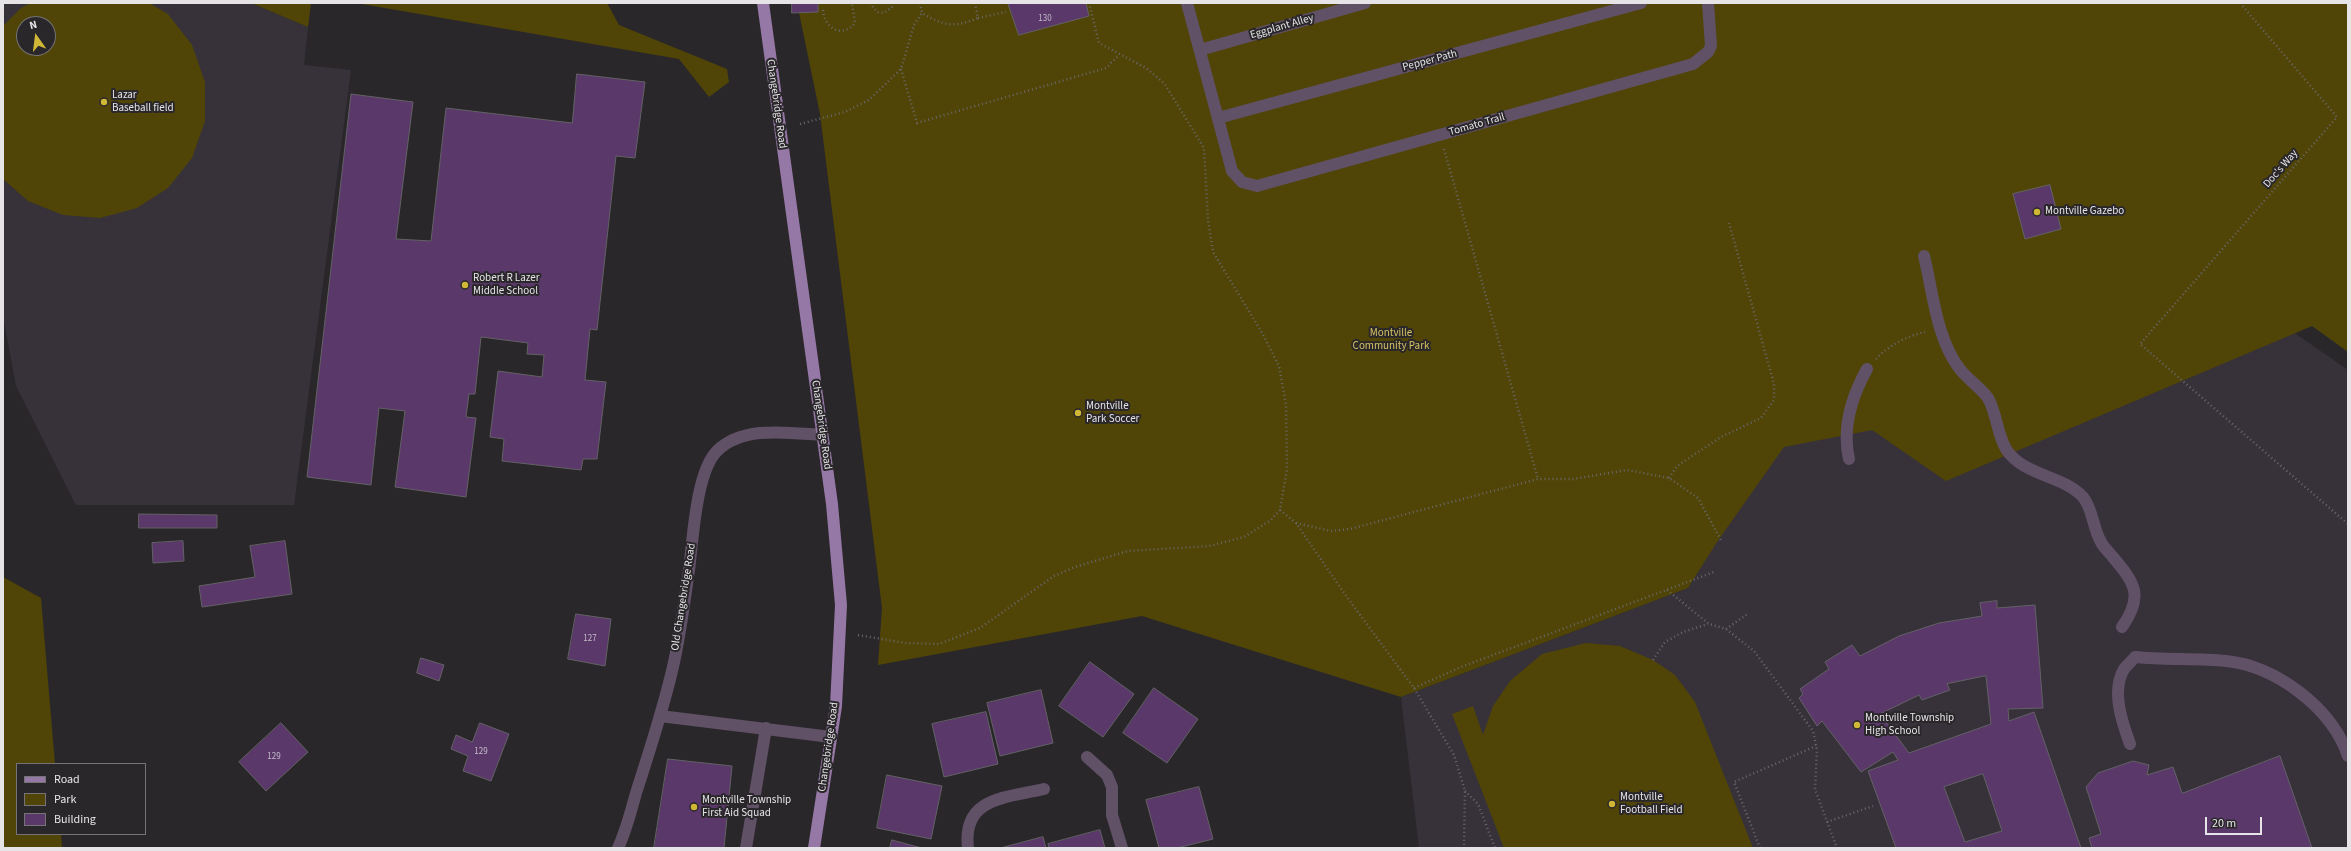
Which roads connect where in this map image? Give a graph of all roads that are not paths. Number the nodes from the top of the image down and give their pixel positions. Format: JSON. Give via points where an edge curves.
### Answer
{"nodes":[{"id":1,"x":763,"y":3,"type":"edge"},
{"id":2,"x":1187,"y":3,"type":"edge"},
{"id":3,"x":1365,"y":3,"type":"edge"},
{"id":4,"x":1641,"y":3,"type":"edge"},
{"id":5,"x":1708,"y":3,"type":"edge"},
{"id":6,"x":1200,"y":50,"type":"junction"},
{"id":7,"x":1218,"y":118,"type":"junction"},
{"id":8,"x":1924,"y":256,"type":"dead end"},
{"id":9,"x":1867,"y":369,"type":"road end"},
{"id":10,"x":822,"y":435,"type":"junction"},
{"id":11,"x":1849,"y":459,"type":"dead end"},
{"id":12,"x":2122,"y":627,"type":"dead end"},
{"id":13,"x":660,"y":716,"type":"junction"},
{"id":14,"x":766,"y":728,"type":"junction"},
{"id":15,"x":831,"y":737,"type":"junction"},
{"id":16,"x":2130,"y":744,"type":"dead end"},
{"id":17,"x":2348,"y":756,"type":"edge"},
{"id":18,"x":1087,"y":757,"type":"dead end"},
{"id":19,"x":1044,"y":788,"type":"dead end"},
{"id":20,"x":618,"y":848,"type":"edge"},
{"id":21,"x":746,"y":848,"type":"edge"},
{"id":22,"x":814,"y":848,"type":"edge"},
{"id":23,"x":968,"y":848,"type":"edge"},
{"id":24,"x":1122,"y":848,"type":"edge"}],
"edges":[{"from":1,"to":10,"type":"main road","name":"Changebridge Road"},
{"from":2,"to":6,"type":"street"},
{"from":3,"to":6,"type":"street","name":"Eggplant Alley"},
{"from":4,"to":7,"type":"street","name":"Pepper Path"},
{"from":5,"to":7,"type":"street","name":"Tomato Trail","via":[[1712,38],[1708,52],[1693,64],[1257,186],[1242,182],[1232,171]]},
{"from":6,"to":7,"type":"street"},
{"from":8,"to":12,"type":"street","via":[[1936,330],[1958,368],[1987,397],[2006,450],[2037,473],[2067,486],[2083,497],[2101,543],[2124,569],[2136,593],[2136,602]]},
{"from":9,"to":11,"type":"street","via":[[1857,386],[1848,419],[1845,444]]},
{"from":10,"to":13,"type":"street","name":"Old Changebridge Road","via":[[783,432],[753,435],[728,443],[710,461],[701,486],[682,620]]},
{"from":10,"to":15,"type":"main road","name":"Changebridge Road","via":[[832,504],[841,605],[836,706]]},
{"from":13,"to":14,"type":"street"},
{"from":13,"to":20,"type":"street","name":"Old Changebridge Road"},
{"from":14,"to":15,"type":"street"},
{"from":14,"to":21,"type":"street"},
{"from":15,"to":22,"type":"main road","name":"Changebridge Road"},
{"from":16,"to":17,"type":"street","via":[[2120,717],[2119,688],[2124,669],[2135,657],[2227,661],[2265,671],[2300,692],[2325,717]]},
{"from":18,"to":24,"type":"street","via":[[1107,775],[1112,787],[1112,815]]},
{"from":19,"to":23,"type":"street","via":[[983,805],[972,815],[967,837]]}]}
